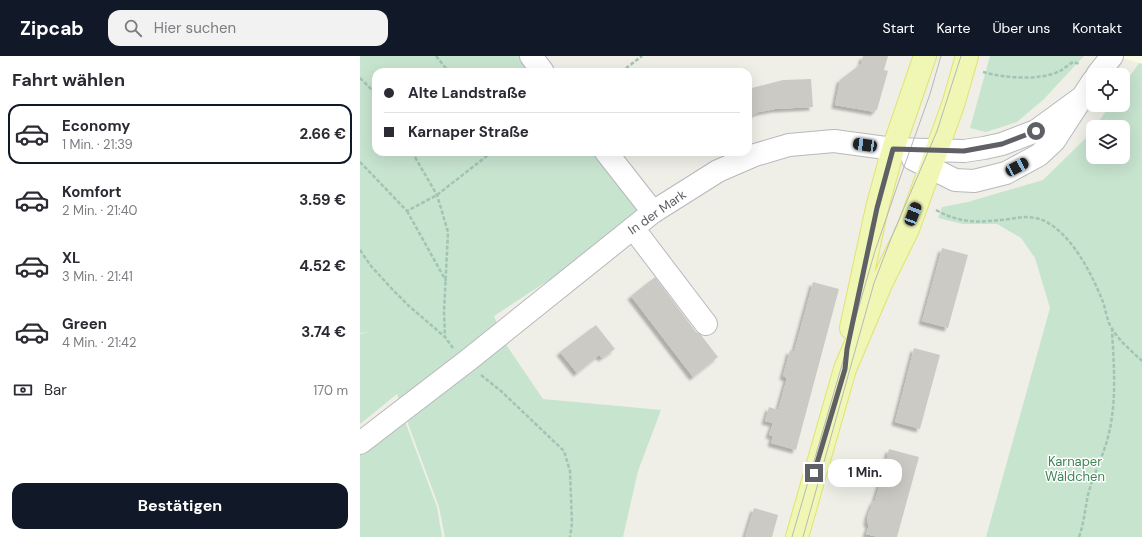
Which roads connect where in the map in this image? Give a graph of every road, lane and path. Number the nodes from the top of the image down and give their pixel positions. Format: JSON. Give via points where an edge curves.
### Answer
{"nodes":[{"id":1,"x":436,"y":56,"type":"edge"},
{"id":2,"x":531,"y":56,"type":"edge"},
{"id":3,"x":642,"y":56,"type":"edge"},
{"id":4,"x":925,"y":56,"type":"edge"},
{"id":5,"x":966,"y":61,"type":"edge"},
{"id":6,"x":446,"y":68,"type":"edge"},
{"id":7,"x":540,"y":68,"type":"edge"},
{"id":8,"x":626,"y":68,"type":"edge"},
{"id":9,"x":1088,"y":68,"type":"edge"},
{"id":10,"x":360,"y":78,"type":"edge"},
{"id":11,"x":1086,"y":86,"type":"edge"},
{"id":12,"x":372,"y":90,"type":"edge"},
{"id":13,"x":1086,"y":93,"type":"edge"},
{"id":14,"x":893,"y":149,"type":"junction"},
{"id":15,"x":414,"y":156,"type":"edge"},
{"id":16,"x":487,"y":156,"type":"edge"},
{"id":17,"x":609,"y":156,"type":"edge"},
{"id":18,"x":934,"y":158,"type":"junction"},
{"id":19,"x":360,"y":162,"type":"edge"},
{"id":20,"x":437,"y":195,"type":"junction"},
{"id":21,"x":919,"y":200,"type":"junction"},
{"id":22,"x":407,"y":211,"type":"junction"},
{"id":23,"x":653,"y":212,"type":"junction"},
{"id":24,"x":633,"y":228,"type":"junction"},
{"id":25,"x":360,"y":250,"type":"edge"},
{"id":26,"x":446,"y":281,"type":"junction"},
{"id":27,"x":706,"y":324,"type":"dead end"},
{"id":28,"x":1112,"y":330,"type":"junction"},
{"id":29,"x":1142,"y":361,"type":"edge"},
{"id":30,"x":462,"y":365,"type":"junction"},
{"id":31,"x":845,"y":369,"type":"junction"},
{"id":32,"x":360,"y":443,"type":"edge"},
{"id":33,"x":570,"y":537,"type":"edge"},
{"id":34,"x":797,"y":537,"type":"edge"},
{"id":35,"x":1079,"y":537,"type":"edge"}],
"edges":[{"from":1,"to":6,"type":"path"},
{"from":2,"to":7,"type":"street"},
{"from":3,"to":8,"type":"path"},
{"from":4,"to":14,"type":"main road"},
{"from":5,"to":9,"type":"path","via":[[990,74],[1016,77],[1039,77],[1059,72],[1073,62]]},
{"from":5,"to":18,"type":"main road"},
{"from":10,"to":12,"type":"path"},
{"from":11,"to":18,"type":"street","via":[[1036,131],[1002,144]]},
{"from":13,"to":18,"type":"street","name":"In der Mark","via":[[1054,142],[1039,155],[1006,173],[974,181],[955,180]]},
{"from":14,"to":18,"type":"street","name":"In der Mark"},
{"from":14,"to":23,"type":"street","name":"In der Mark","via":[[834,141],[789,145],[718,171]]},
{"from":14,"to":31,"type":"main road","via":[[877,208]]},
{"from":15,"to":20,"type":"path"},
{"from":16,"to":20,"type":"path"},
{"from":17,"to":23,"type":"street"},
{"from":18,"to":21,"type":"main road"},
{"from":19,"to":22,"type":"path"},
{"from":20,"to":22,"type":"path"},
{"from":20,"to":26,"type":"path","via":[[448,232]]},
{"from":21,"to":28,"type":"path","via":[[946,215],[962,220],[978,222],[1025,217],[1040,219],[1055,227],[1088,270],[1103,302]]},
{"from":21,"to":31,"type":"main road"},
{"from":22,"to":26,"type":"path"},
{"from":23,"to":24,"type":"street","name":"In der Mark"},
{"from":24,"to":27,"type":"street"},
{"from":24,"to":30,"type":"street","name":"In der Mark"},
{"from":25,"to":26,"type":"path","via":[[393,290],[445,337]]},
{"from":28,"to":29,"type":"path"},
{"from":28,"to":35,"type":"path","via":[[1113,405],[1108,437],[1088,495]]},
{"from":30,"to":32,"type":"street","name":"In der Mark"},
{"from":30,"to":33,"type":"path","via":[[480,374],[502,391],[564,451],[570,471]]},
{"from":31,"to":34,"type":"main road"}]}
